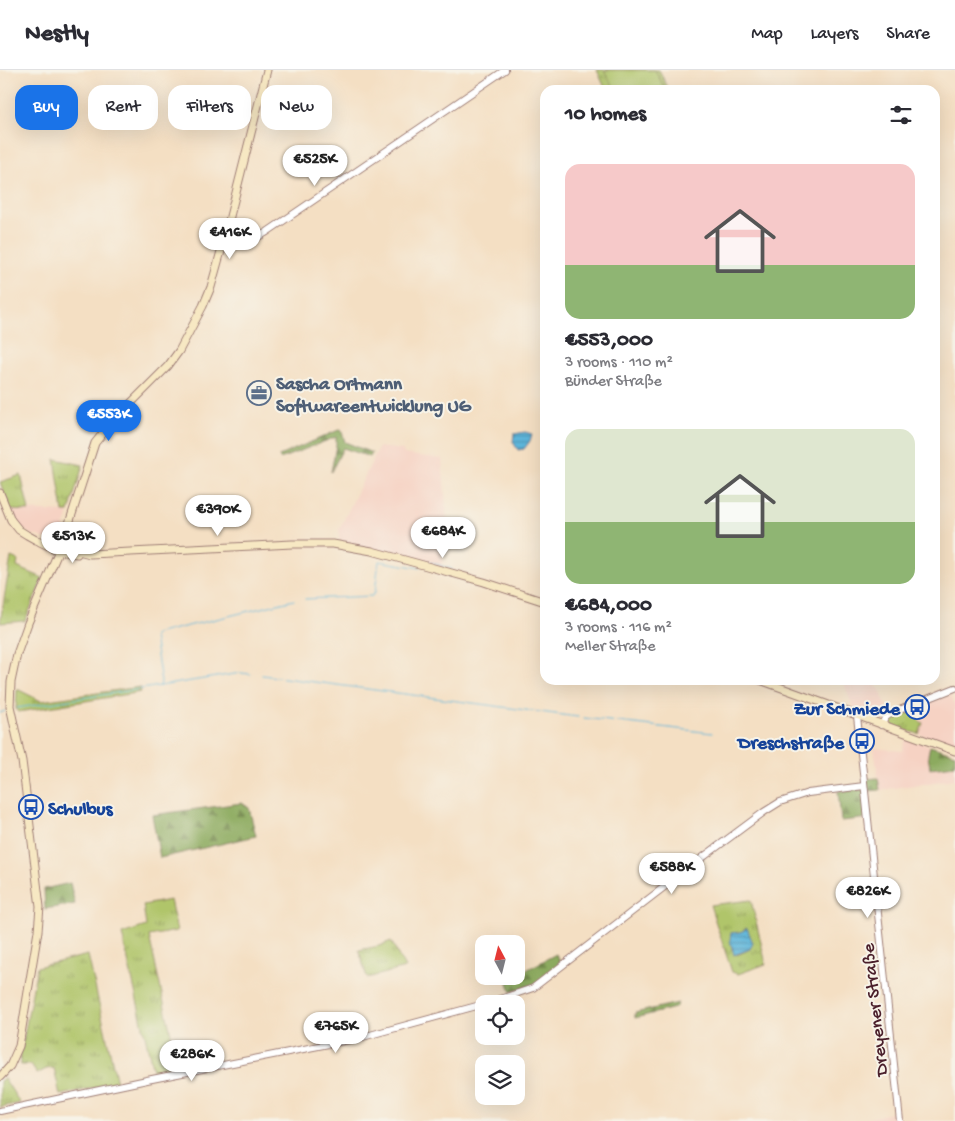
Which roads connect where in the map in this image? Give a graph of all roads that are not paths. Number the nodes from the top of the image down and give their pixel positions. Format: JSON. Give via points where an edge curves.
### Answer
{"nodes":[{"id":1,"x":267,"y":70,"type":"edge"},
{"id":2,"x":505,"y":70,"type":"edge"},
{"id":3,"x":223,"y":244,"type":"junction"},
{"id":4,"x":0,"y":493,"type":"edge"},
{"id":5,"x":60,"y":548,"type":"junction"},
{"id":6,"x":540,"y":600,"type":"edge"},
{"id":7,"x":773,"y":685,"type":"edge"},
{"id":8,"x":955,"y":688,"type":"edge"},
{"id":9,"x":857,"y":716,"type":"junction"},
{"id":10,"x":881,"y":725,"type":"junction"},
{"id":11,"x":955,"y":751,"type":"edge"},
{"id":12,"x":864,"y":786,"type":"junction"},
{"id":13,"x":512,"y":995,"type":"edge"},
{"id":14,"x":475,"y":1006,"type":"edge"},
{"id":15,"x":0,"y":1077,"type":"edge"},
{"id":16,"x":0,"y":1111,"type":"edge"},
{"id":17,"x":900,"y":1121,"type":"edge"}],
"edges":[{"from":1,"to":3,"type":"main road"},
{"from":2,"to":3,"type":"street","via":[[267,232],[244,244]]},
{"from":3,"to":5,"type":"main road","via":[[204,306],[176,356],[95,443]]},
{"from":4,"to":5,"type":"main road","via":[[11,520],[19,530]]},
{"from":5,"to":6,"type":"main road","via":[[90,554],[333,544],[372,551]]},
{"from":5,"to":15,"type":"main road","via":[[22,639],[10,695],[11,716],[22,761],[40,908],[18,1046],[10,1066]]},
{"from":7,"to":9,"type":"main road"},
{"from":8,"to":10,"type":"street","via":[[886,716]]},
{"from":9,"to":10,"type":"main road"},
{"from":9,"to":12,"type":"street","name":"Dreyener Straße"},
{"from":10,"to":11,"type":"main road"},
{"from":12,"to":13,"type":"street","via":[[808,792],[780,802],[534,988]]},
{"from":12,"to":17,"type":"street","name":"Dreyener Straße"},
{"from":14,"to":16,"type":"street","via":[[359,1038]]}]}
